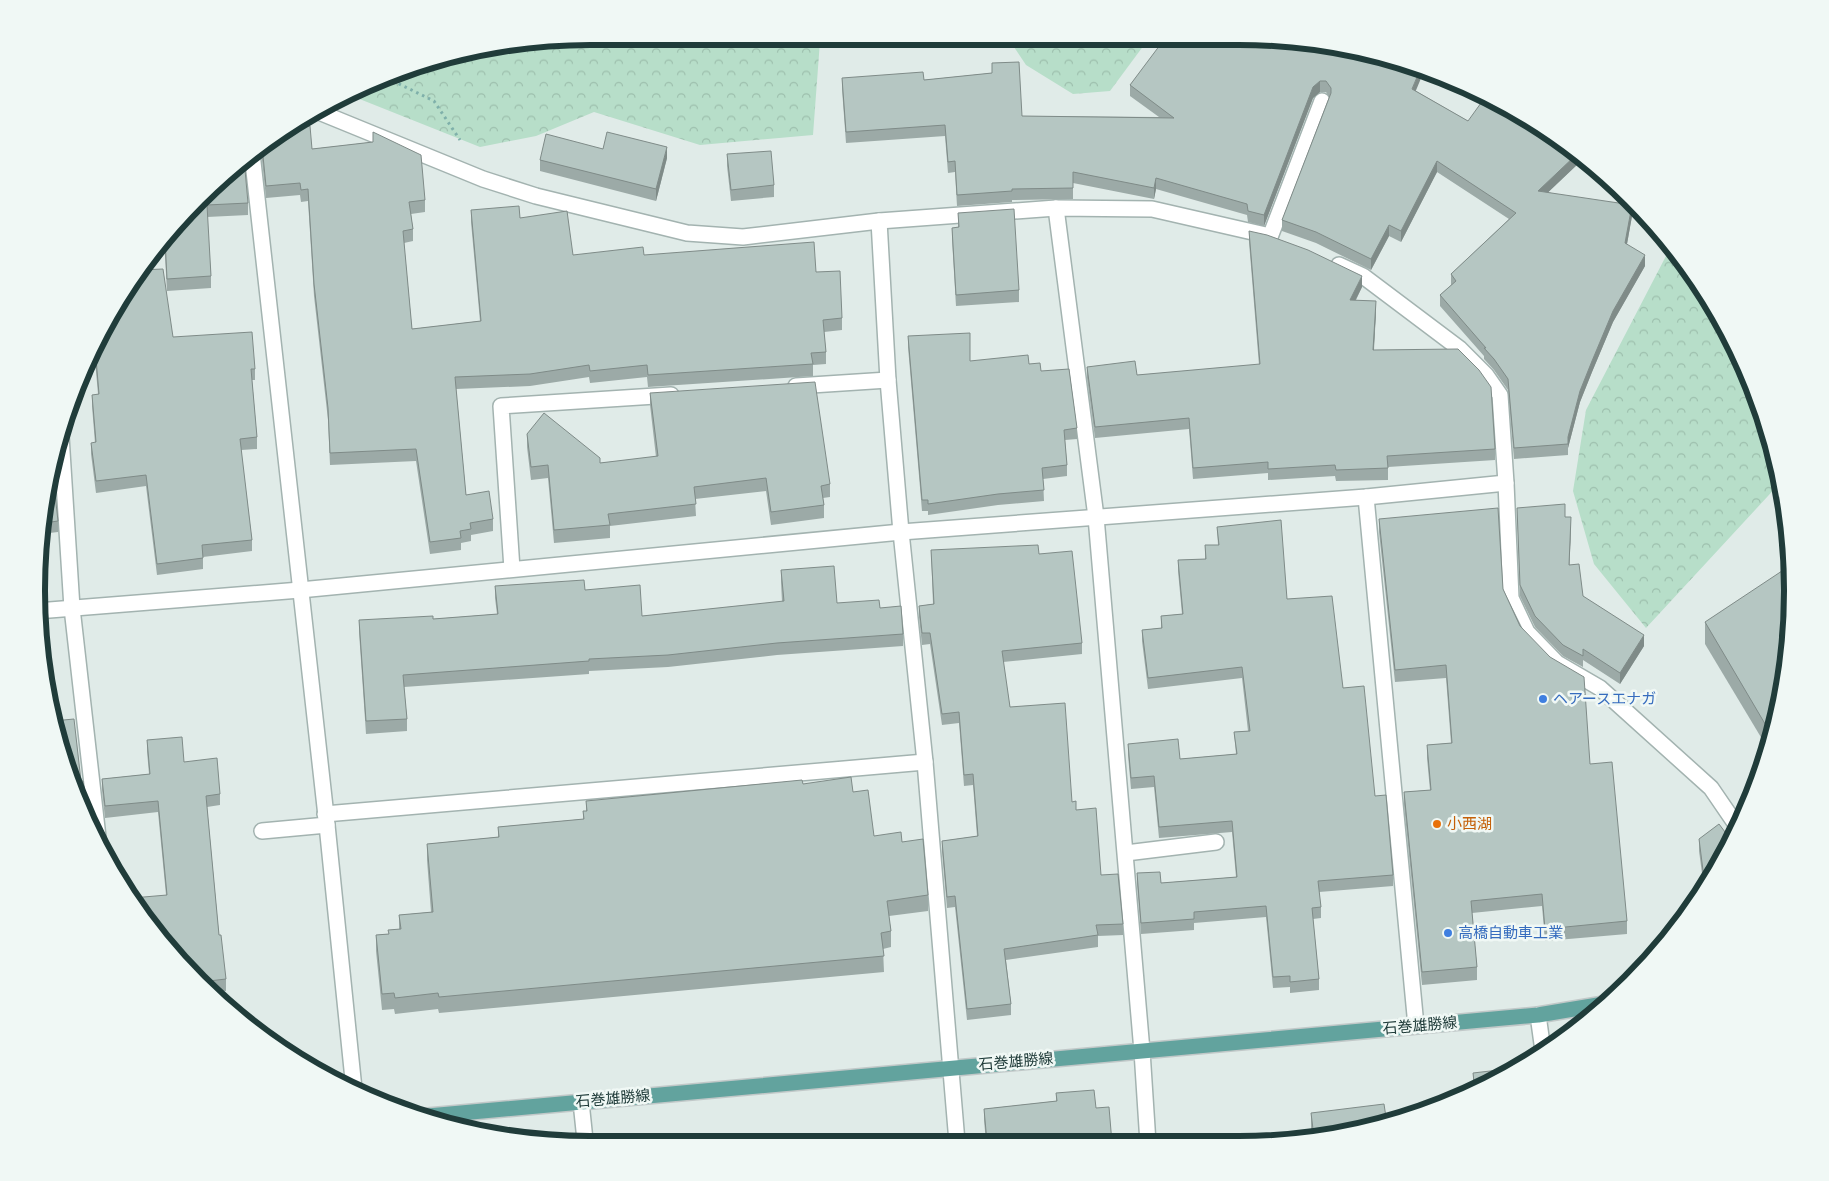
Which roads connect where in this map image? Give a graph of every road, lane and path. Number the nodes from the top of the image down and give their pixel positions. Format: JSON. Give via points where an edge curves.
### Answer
{"nodes":[{"id":1,"x":395,"y":82,"type":"edge"},
{"id":2,"x":1322,"y":101,"type":"dead end"},
{"id":3,"x":325,"y":114,"type":"edge"},
{"id":4,"x":253,"y":162,"type":"edge"},
{"id":5,"x":483,"y":179,"type":"junction"},
{"id":6,"x":1056,"y":208,"type":"junction"},
{"id":7,"x":879,"y":222,"type":"junction"},
{"id":8,"x":1270,"y":236,"type":"junction"},
{"id":9,"x":1287,"y":243,"type":"edge"},
{"id":10,"x":1329,"y":260,"type":"edge"},
{"id":11,"x":888,"y":380,"type":"junction"},
{"id":12,"x":779,"y":387,"type":"edge"},
{"id":13,"x":690,"y":393,"type":"edge"},
{"id":14,"x":62,"y":456,"type":"edge"},
{"id":15,"x":1506,"y":483,"type":"junction"},
{"id":16,"x":1366,"y":497,"type":"junction"},
{"id":17,"x":1096,"y":517,"type":"junction"},
{"id":18,"x":901,"y":532,"type":"junction"},
{"id":19,"x":512,"y":569,"type":"junction"},
{"id":20,"x":300,"y":590,"type":"junction"},
{"id":21,"x":72,"y":608,"type":"junction"},
{"id":22,"x":46,"y":610,"type":"edge"},
{"id":23,"x":925,"y":762,"type":"junction"},
{"id":24,"x":326,"y":820,"type":"junction"},
{"id":25,"x":1733,"y":820,"type":"edge"},
{"id":26,"x":96,"y":821,"type":"edge"},
{"id":27,"x":262,"y":831,"type":"dead end"},
{"id":28,"x":1216,"y":842,"type":"dead end"},
{"id":29,"x":1126,"y":853,"type":"junction"},
{"id":30,"x":1592,"y":1006,"type":"edge"},
{"id":31,"x":1538,"y":1015,"type":"junction"},
{"id":32,"x":1416,"y":1026,"type":"junction"},
{"id":33,"x":1542,"y":1044,"type":"edge"},
{"id":34,"x":1142,"y":1051,"type":"junction"},
{"id":35,"x":951,"y":1068,"type":"junction"},
{"id":36,"x":353,"y":1082,"type":"edge"},
{"id":37,"x":581,"y":1102,"type":"junction"},
{"id":38,"x":441,"y":1115,"type":"edge"},
{"id":39,"x":585,"y":1136,"type":"edge"},
{"id":40,"x":957,"y":1136,"type":"edge"},
{"id":41,"x":1148,"y":1136,"type":"edge"}],
"edges":[{"from":1,"to":5,"type":"path","via":[[434,101]]},
{"from":2,"to":8,"type":"street"},
{"from":3,"to":5,"type":"street"},
{"from":4,"to":20,"type":"street"},
{"from":5,"to":7,"type":"street","via":[[536,196],[687,233],[743,237]]},
{"from":6,"to":7,"type":"street"},
{"from":6,"to":8,"type":"street","via":[[1152,209]]},
{"from":6,"to":17,"type":"street"},
{"from":7,"to":11,"type":"street"},
{"from":8,"to":9,"type":"street"},
{"from":10,"to":15,"type":"street","via":[[1363,276],[1460,349],[1486,374],[1500,395]]},
{"from":11,"to":12,"type":"street"},
{"from":11,"to":18,"type":"street"},
{"from":13,"to":19,"type":"street","via":[[501,406]]},
{"from":14,"to":21,"type":"street"},
{"from":15,"to":16,"type":"street"},
{"from":15,"to":25,"type":"street","via":[[1511,598],[1527,632],[1557,663],[1600,688],[1710,788]]},
{"from":16,"to":17,"type":"street"},
{"from":16,"to":32,"type":"street"},
{"from":17,"to":18,"type":"street"},
{"from":17,"to":29,"type":"street"},
{"from":18,"to":19,"type":"street"},
{"from":18,"to":23,"type":"street"},
{"from":19,"to":20,"type":"street"},
{"from":20,"to":21,"type":"street"},
{"from":20,"to":24,"type":"street"},
{"from":21,"to":22,"type":"street"},
{"from":21,"to":26,"type":"street"},
{"from":23,"to":24,"type":"street"},
{"from":23,"to":35,"type":"street"},
{"from":24,"to":27,"type":"street"},
{"from":24,"to":36,"type":"street"},
{"from":28,"to":29,"type":"street"},
{"from":29,"to":34,"type":"street"},
{"from":30,"to":31,"type":"main road","name":"石巻雄勝線"},
{"from":31,"to":32,"type":"main road","name":"石巻雄勝線"},
{"from":31,"to":33,"type":"street"},
{"from":32,"to":34,"type":"main road","name":"石巻雄勝線"},
{"from":34,"to":35,"type":"main road","name":"石巻雄勝線"},
{"from":34,"to":41,"type":"street"},
{"from":35,"to":37,"type":"main road","name":"石巻雄勝線"},
{"from":35,"to":40,"type":"street"},
{"from":37,"to":38,"type":"main road","name":"石巻雄勝線"},
{"from":37,"to":39,"type":"street"}]}
